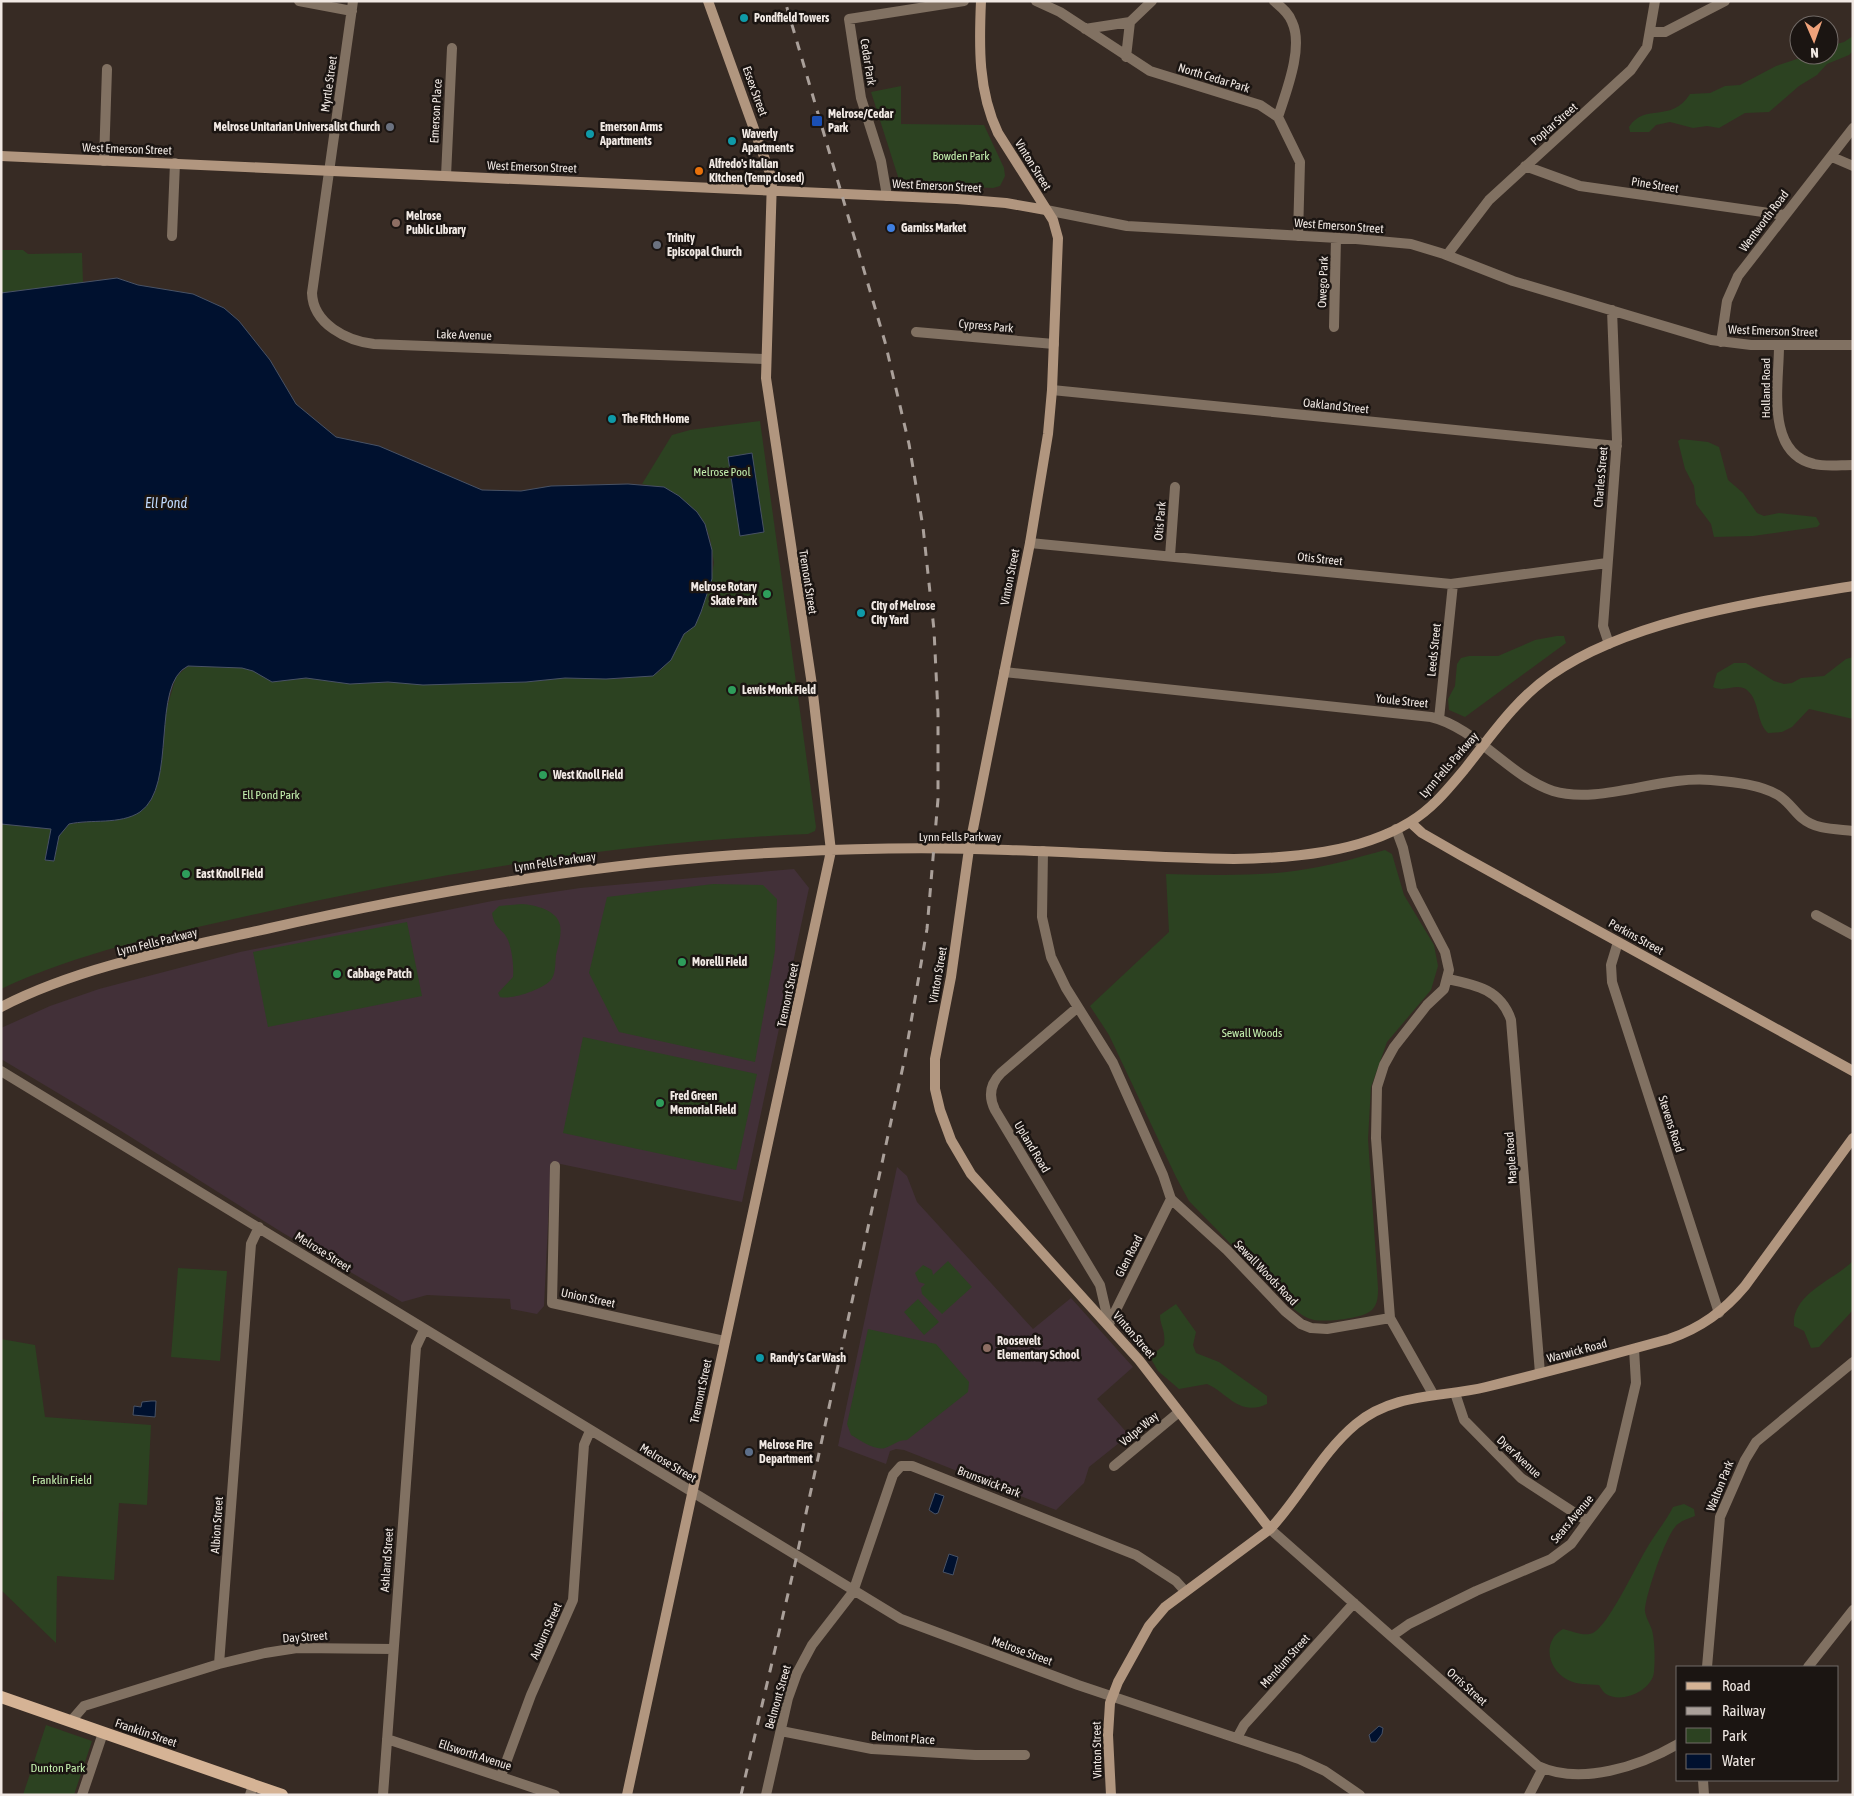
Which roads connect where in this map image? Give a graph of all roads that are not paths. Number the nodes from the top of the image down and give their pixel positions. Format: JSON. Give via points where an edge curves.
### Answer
{"nodes":[{"id":1,"x":299,"y":1,"type":"edge"},
{"id":2,"x":708,"y":1,"type":"edge"},
{"id":3,"x":964,"y":1,"type":"edge"},
{"id":4,"x":981,"y":1,"type":"edge"},
{"id":5,"x":1036,"y":1,"type":"edge"},
{"id":6,"x":1152,"y":1,"type":"edge"},
{"id":7,"x":1274,"y":1,"type":"edge"},
{"id":8,"x":1656,"y":1,"type":"edge"},
{"id":9,"x":1725,"y":1,"type":"edge"},
{"id":10,"x":352,"y":6,"type":"edge"},
{"id":11,"x":1130,"y":22,"type":"junction"},
{"id":12,"x":1086,"y":29,"type":"junction"},
{"id":13,"x":1651,"y":32,"type":"junction"},
{"id":14,"x":452,"y":48,"type":"dead end"},
{"id":15,"x":1126,"y":57,"type":"junction"},
{"id":16,"x":107,"y":69,"type":"dead end"},
{"id":17,"x":1278,"y":117,"type":"junction"},
{"id":18,"x":1853,"y":128,"type":"edge"},
{"id":19,"x":1,"y":156,"type":"edge"},
{"id":20,"x":1832,"y":157,"type":"junction"},
{"id":21,"x":104,"y":160,"type":"junction"},
{"id":22,"x":175,"y":163,"type":"junction"},
{"id":23,"x":1525,"y":166,"type":"junction"},
{"id":24,"x":1853,"y":166,"type":"edge"},
{"id":25,"x":331,"y":169,"type":"junction"},
{"id":26,"x":446,"y":176,"type":"junction"},
{"id":27,"x":772,"y":190,"type":"junction"},
{"id":28,"x":887,"y":196,"type":"junction"},
{"id":29,"x":1046,"y":210,"type":"junction"},
{"id":30,"x":1784,"y":215,"type":"junction"},
{"id":31,"x":172,"y":236,"type":"dead end"},
{"id":32,"x":1298,"y":236,"type":"junction"},
{"id":33,"x":1336,"y":238,"type":"junction"},
{"id":34,"x":1448,"y":255,"type":"junction"},
{"id":35,"x":1612,"y":310,"type":"junction"},
{"id":36,"x":1334,"y":327,"type":"dead end"},
{"id":37,"x":916,"y":332,"type":"dead end"},
{"id":38,"x":1721,"y":342,"type":"junction"},
{"id":39,"x":1054,"y":344,"type":"junction"},
{"id":40,"x":1853,"y":345,"type":"edge"},
{"id":41,"x":1778,"y":346,"type":"junction"},
{"id":42,"x":765,"y":359,"type":"junction"},
{"id":43,"x":1052,"y":390,"type":"junction"},
{"id":44,"x":1616,"y":446,"type":"junction"},
{"id":45,"x":1853,"y":465,"type":"edge"},
{"id":46,"x":1175,"y":487,"type":"dead end"},
{"id":47,"x":1030,"y":543,"type":"junction"},
{"id":48,"x":1170,"y":556,"type":"junction"},
{"id":49,"x":1607,"y":563,"type":"junction"},
{"id":50,"x":1453,"y":584,"type":"junction"},
{"id":51,"x":1853,"y":586,"type":"edge"},
{"id":52,"x":1609,"y":644,"type":"junction"},
{"id":53,"x":1004,"y":672,"type":"junction"},
{"id":54,"x":1439,"y":719,"type":"junction"},
{"id":55,"x":1483,"y":745,"type":"junction"},
{"id":56,"x":1410,"y":822,"type":"junction"},
{"id":57,"x":1396,"y":830,"type":"junction"},
{"id":58,"x":1853,"y":831,"type":"edge"},
{"id":59,"x":969,"y":849,"type":"junction"},
{"id":60,"x":831,"y":851,"type":"junction"},
{"id":61,"x":1043,"y":851,"type":"junction"},
{"id":62,"x":1816,"y":915,"type":"dead end"},
{"id":63,"x":1853,"y":935,"type":"edge"},
{"id":64,"x":1618,"y":942,"type":"junction"},
{"id":65,"x":1448,"y":979,"type":"junction"},
{"id":66,"x":1,"y":1007,"type":"edge"},
{"id":67,"x":1078,"y":1007,"type":"junction"},
{"id":68,"x":1,"y":1071,"type":"edge"},
{"id":69,"x":1853,"y":1072,"type":"edge"},
{"id":70,"x":1853,"y":1138,"type":"edge"},
{"id":71,"x":555,"y":1166,"type":"dead end"},
{"id":72,"x":1171,"y":1199,"type":"junction"},
{"id":73,"x":259,"y":1227,"type":"junction"},
{"id":74,"x":1719,"y":1313,"type":"junction"},
{"id":75,"x":1390,"y":1318,"type":"junction"},
{"id":76,"x":1108,"y":1324,"type":"junction"},
{"id":77,"x":424,"y":1330,"type":"junction"},
{"id":78,"x":724,"y":1341,"type":"junction"},
{"id":79,"x":1634,"y":1349,"type":"junction"},
{"id":80,"x":1853,"y":1362,"type":"edge"},
{"id":81,"x":1540,"y":1373,"type":"junction"},
{"id":82,"x":1455,"y":1393,"type":"junction"},
{"id":83,"x":1434,"y":1394,"type":"junction"},
{"id":84,"x":1180,"y":1412,"type":"junction"},
{"id":85,"x":590,"y":1431,"type":"junction"},
{"id":86,"x":1114,"y":1466,"type":"dead end"},
{"id":87,"x":691,"y":1493,"type":"junction"},
{"id":88,"x":1587,"y":1520,"type":"junction"},
{"id":89,"x":1270,"y":1529,"type":"junction"},
{"id":90,"x":1185,"y":1591,"type":"junction"},
{"id":91,"x":854,"y":1592,"type":"junction"},
{"id":92,"x":1354,"y":1603,"type":"junction"},
{"id":93,"x":1853,"y":1610,"type":"edge"},
{"id":94,"x":1392,"y":1636,"type":"junction"},
{"id":95,"x":393,"y":1649,"type":"junction"},
{"id":96,"x":219,"y":1664,"type":"junction"},
{"id":97,"x":1707,"y":1666,"type":"edge"},
{"id":98,"x":1809,"y":1666,"type":"edge"},
{"id":99,"x":1112,"y":1696,"type":"junction"},
{"id":100,"x":1,"y":1697,"type":"edge"},
{"id":101,"x":71,"y":1721,"type":"junction"},
{"id":102,"x":781,"y":1731,"type":"junction"},
{"id":103,"x":103,"y":1733,"type":"junction"},
{"id":104,"x":1238,"y":1738,"type":"junction"},
{"id":105,"x":387,"y":1739,"type":"junction"},
{"id":106,"x":1676,"y":1745,"type":"edge"},
{"id":107,"x":1025,"y":1755,"type":"dead end"},
{"id":108,"x":1543,"y":1768,"type":"junction"},
{"id":109,"x":501,"y":1776,"type":"junction"},
{"id":110,"x":1703,"y":1781,"type":"edge"},
{"id":111,"x":252,"y":1790,"type":"edge"},
{"id":112,"x":82,"y":1795,"type":"edge"},
{"id":113,"x":282,"y":1795,"type":"edge"},
{"id":114,"x":383,"y":1795,"type":"edge"},
{"id":115,"x":555,"y":1795,"type":"edge"},
{"id":116,"x":627,"y":1795,"type":"edge"},
{"id":117,"x":766,"y":1795,"type":"edge"},
{"id":118,"x":1111,"y":1795,"type":"edge"},
{"id":119,"x":1360,"y":1795,"type":"edge"},
{"id":120,"x":1529,"y":1795,"type":"edge"},
{"id":121,"x":1704,"y":1795,"type":"edge"}],
"edges":[{"from":1,"to":10,"type":"street"},
{"from":2,"to":27,"type":"street","name":"Essex Street","via":[[769,167]]},
{"from":3,"to":28,"type":"street","name":"Cedar Park","via":[[849,19],[861,98]]},
{"from":4,"to":29,"type":"street","name":"Vinton Street","via":[[980,60],[992,118]]},
{"from":5,"to":12,"type":"street","name":"North Cedar Park","via":[[1052,7]]},
{"from":6,"to":11,"type":"street"},
{"from":7,"to":17,"type":"street","via":[[1293,22],[1296,46],[1290,81]]},
{"from":8,"to":13,"type":"street","name":"Poplar Street"},
{"from":9,"to":13,"type":"street","via":[[1665,32]]},
{"from":10,"to":25,"type":"street","name":"Myrtle Street"},
{"from":11,"to":12,"type":"street"},
{"from":11,"to":15,"type":"street"},
{"from":12,"to":15,"type":"street","name":"North Cedar Park"},
{"from":13,"to":23,"type":"street","name":"Poplar Street","via":[[1644,54],[1631,70]]},
{"from":14,"to":26,"type":"street","name":"Emerson Place"},
{"from":15,"to":17,"type":"street","name":"North Cedar Park","via":[[1156,73],[1260,105]]},
{"from":16,"to":21,"type":"street"},
{"from":17,"to":32,"type":"street","via":[[1300,162]]},
{"from":18,"to":20,"type":"street","name":"Wentworth Road"},
{"from":19,"to":21,"type":"street","name":"West Emerson Street"},
{"from":20,"to":24,"type":"street"},
{"from":20,"to":30,"type":"street","name":"Wentworth Road"},
{"from":21,"to":22,"type":"street","name":"West Emerson Street"},
{"from":22,"to":25,"type":"street","name":"West Emerson Street"},
{"from":22,"to":31,"type":"street"},
{"from":23,"to":30,"type":"street","name":"Pine Street","via":[[1578,186]]},
{"from":23,"to":34,"type":"street","name":"Poplar Street","via":[[1486,203]]},
{"from":25,"to":26,"type":"street","name":"West Emerson Street"},
{"from":25,"to":42,"type":"street","name":"Lake Avenue","via":[[312,297],[317,311],[327,323],[348,338],[374,344]]},
{"from":26,"to":27,"type":"street","name":"West Emerson Street"},
{"from":27,"to":28,"type":"street","name":"West Emerson Street"},
{"from":27,"to":42,"type":"street","name":"Tremont Street"},
{"from":28,"to":29,"type":"street","name":"West Emerson Street","via":[[1000,202]]},
{"from":29,"to":32,"type":"street","name":"West Emerson Street","via":[[1127,226]]},
{"from":29,"to":39,"type":"street","name":"Vinton Street","via":[[1058,236]]},
{"from":30,"to":38,"type":"street","name":"Wentworth Road","via":[[1734,283],[1725,310]]},
{"from":32,"to":33,"type":"street","name":"West Emerson Street"},
{"from":33,"to":34,"type":"street","name":"West Emerson Street","via":[[1411,244]]},
{"from":33,"to":36,"type":"street","name":"Owego Park"},
{"from":34,"to":35,"type":"street","name":"West Emerson Street","via":[[1513,281]]},
{"from":35,"to":38,"type":"street","name":"West Emerson Street"},
{"from":35,"to":44,"type":"street","name":"Charles Street"},
{"from":37,"to":39,"type":"street","name":"Cypress Park"},
{"from":38,"to":41,"type":"street","name":"West Emerson Street"},
{"from":39,"to":43,"type":"street","name":"Vinton Street"},
{"from":40,"to":41,"type":"street","name":"West Emerson Street"},
{"from":41,"to":45,"type":"street","name":"Holland Road","via":[[1779,421],[1784,442],[1794,454],[1808,462]]},
{"from":42,"to":60,"type":"street","name":"Tremont Street","via":[[769,406],[812,685]]},
{"from":43,"to":44,"type":"street","name":"Oakland Street"},
{"from":43,"to":47,"type":"street","name":"Vinton Street"},
{"from":44,"to":49,"type":"street","name":"Charles Street"},
{"from":46,"to":48,"type":"street","name":"Otis Park"},
{"from":47,"to":48,"type":"street","name":"Otis Street"},
{"from":47,"to":53,"type":"street","name":"Vinton Street"},
{"from":48,"to":50,"type":"street","name":"Otis Street"},
{"from":49,"to":50,"type":"street","name":"Otis Street"},
{"from":49,"to":52,"type":"street","name":"Charles Street","via":[[1603,626]]},
{"from":50,"to":54,"type":"street","name":"Leeds Street"},
{"from":51,"to":52,"type":"street","name":"Lynn Fells Parkway","via":[[1710,613]]},
{"from":52,"to":55,"type":"street","name":"Lynn Fells Parkway","via":[[1568,664],[1535,687]]},
{"from":53,"to":54,"type":"street","name":"Youle Street"},
{"from":53,"to":59,"type":"street","name":"Vinton Street"},
{"from":54,"to":55,"type":"street","name":"Youle Street"},
{"from":55,"to":56,"type":"street","name":"Lynn Fells Parkway","via":[[1440,798]]},
{"from":55,"to":58,"type":"street","name":"Youle Street","via":[[1526,776],[1560,792],[1588,794],[1687,780],[1711,780],[1771,792],[1814,825]]},
{"from":56,"to":57,"type":"street","name":"Lynn Fells Parkway"},
{"from":56,"to":64,"type":"street","name":"Perkins Street","via":[[1427,836]]},
{"from":57,"to":61,"type":"street","name":"Lynn Fells Parkway","via":[[1334,849],[1261,858],[1213,859]]},
{"from":57,"to":65,"type":"street","via":[[1412,889],[1445,952],[1449,965]]},
{"from":59,"to":60,"type":"street","name":"Lynn Fells Parkway"},
{"from":59,"to":61,"type":"street","name":"Lynn Fells Parkway"},
{"from":59,"to":76,"type":"street","name":"Vinton Street","via":[[951,977],[935,1059],[935,1089],[940,1110],[951,1140],[971,1174]]},
{"from":60,"to":66,"type":"street","name":"Lynn Fells Parkway","via":[[704,857],[615,866],[410,898],[113,966],[61,982]]},
{"from":60,"to":78,"type":"street","name":"Tremont Street"},
{"from":61,"to":67,"type":"street","name":"Sewall Woods Road","via":[[1044,933],[1060,977]]},
{"from":62,"to":63,"type":"street"},
{"from":64,"to":69,"type":"street","name":"Perkins Street"},
{"from":64,"to":74,"type":"street","name":"Stevens Road","via":[[1611,965],[1612,982]]},
{"from":65,"to":75,"type":"street","via":[[1394,1047],[1377,1087],[1376,1138]]},
{"from":65,"to":81,"type":"street","name":"Maple Road","via":[[1492,992],[1506,1007],[1511,1020]]},
{"from":67,"to":72,"type":"street","name":"Sewall Woods Road","via":[[1112,1063]]},
{"from":67,"to":76,"type":"street","name":"Upland Road","via":[[998,1076],[992,1086],[991,1098],[995,1110],[1100,1285]]},
{"from":68,"to":73,"type":"street","name":"Melrose Street"},
{"from":70,"to":74,"type":"street","name":"Warwick Road","via":[[1754,1275]]},
{"from":71,"to":78,"type":"street","name":"Union Street","via":[[552,1303]]},
{"from":72,"to":75,"type":"street","name":"Sewall Woods Road","via":[[1227,1250],[1284,1312],[1301,1324],[1327,1330]]},
{"from":72,"to":76,"type":"street","name":"Glen Road"},
{"from":73,"to":77,"type":"street","name":"Melrose Street"},
{"from":73,"to":96,"type":"street","name":"Albion Street","via":[[251,1244]]},
{"from":74,"to":79,"type":"street","name":"Warwick Road","via":[[1690,1332]]},
{"from":75,"to":83,"type":"street"},
{"from":76,"to":84,"type":"street","name":"Vinton Street"},
{"from":77,"to":85,"type":"street","name":"Melrose Street"},
{"from":77,"to":95,"type":"street","name":"Ashland Street","via":[[416,1347]]},
{"from":78,"to":87,"type":"street","name":"Tremont Street"},
{"from":79,"to":81,"type":"street","name":"Warwick Road"},
{"from":79,"to":88,"type":"street","name":"Sears Avenue","via":[[1636,1383],[1613,1484],[1607,1497]]},
{"from":80,"to":97,"type":"street","name":"Walton Park","via":[[1756,1442],[1744,1460],[1720,1517]]},
{"from":81,"to":82,"type":"street","name":"Warwick Road"},
{"from":82,"to":83,"type":"street","name":"Warwick Road"},
{"from":82,"to":88,"type":"street","name":"Dyer Avenue","via":[[1464,1420],[1522,1478]]},
{"from":83,"to":89,"type":"street","name":"Warwick Road","via":[[1393,1403],[1356,1424],[1336,1444]]},
{"from":84,"to":86,"type":"street","name":"Volpe Way"},
{"from":84,"to":89,"type":"street","name":"Vinton Street"},
{"from":85,"to":87,"type":"street","name":"Melrose Street"},
{"from":85,"to":109,"type":"street","name":"Auburn Street","via":[[584,1445],[572,1603],[531,1695]]},
{"from":87,"to":91,"type":"street","name":"Melrose Street"},
{"from":87,"to":116,"type":"street","name":"Tremont Street"},
{"from":88,"to":94,"type":"street","name":"Sears Avenue","via":[[1560,1554],[1418,1620]]},
{"from":89,"to":90,"type":"street","name":"Vinton Street"},
{"from":89,"to":92,"type":"street","name":"Orris Street"},
{"from":90,"to":91,"type":"street","name":"Brunswick Park","via":[[1176,1581],[1136,1555],[907,1465],[898,1468],[893,1475]]},
{"from":90,"to":99,"type":"street","name":"Vinton Street","via":[[1154,1618]]},
{"from":91,"to":99,"type":"street","name":"Melrose Street","via":[[916,1626]]},
{"from":91,"to":102,"type":"street","name":"Belmont Street","via":[[802,1660]]},
{"from":92,"to":94,"type":"street","name":"Orris Street"},
{"from":92,"to":104,"type":"street","name":"Mendum Street","via":[[1244,1725]]},
{"from":93,"to":98,"type":"street"},
{"from":94,"to":108,"type":"street","name":"Orris Street","via":[[1522,1753]]},
{"from":95,"to":96,"type":"street","name":"Day Street","via":[[298,1648]]},
{"from":95,"to":105,"type":"street","name":"Ashland Street"},
{"from":96,"to":101,"type":"street","via":[[84,1706]]},
{"from":99,"to":104,"type":"street","name":"Melrose Street"},
{"from":99,"to":118,"type":"street","name":"Vinton Street","via":[[1108,1734]]},
{"from":100,"to":101,"type":"main road","name":"Franklin Street"},
{"from":101,"to":103,"type":"main road","name":"Franklin Street"},
{"from":102,"to":107,"type":"street","name":"Belmont Place","via":[[872,1749]]},
{"from":102,"to":117,"type":"street","name":"Belmont Street"},
{"from":103,"to":111,"type":"main road","name":"Franklin Street"},
{"from":103,"to":112,"type":"street"},
{"from":104,"to":119,"type":"street","name":"Melrose Street","via":[[1307,1762]]},
{"from":105,"to":109,"type":"street","name":"Ellsworth Avenue"},
{"from":105,"to":114,"type":"street","name":"Ashland Street"},
{"from":106,"to":108,"type":"street","name":"Orris Street","via":[[1645,1761],[1607,1772]]},
{"from":108,"to":120,"type":"street"},
{"from":109,"to":115,"type":"street","name":"Ellsworth Avenue"},
{"from":110,"to":121,"type":"street"},
{"from":111,"to":113,"type":"main road","name":"Franklin Street"}]}
